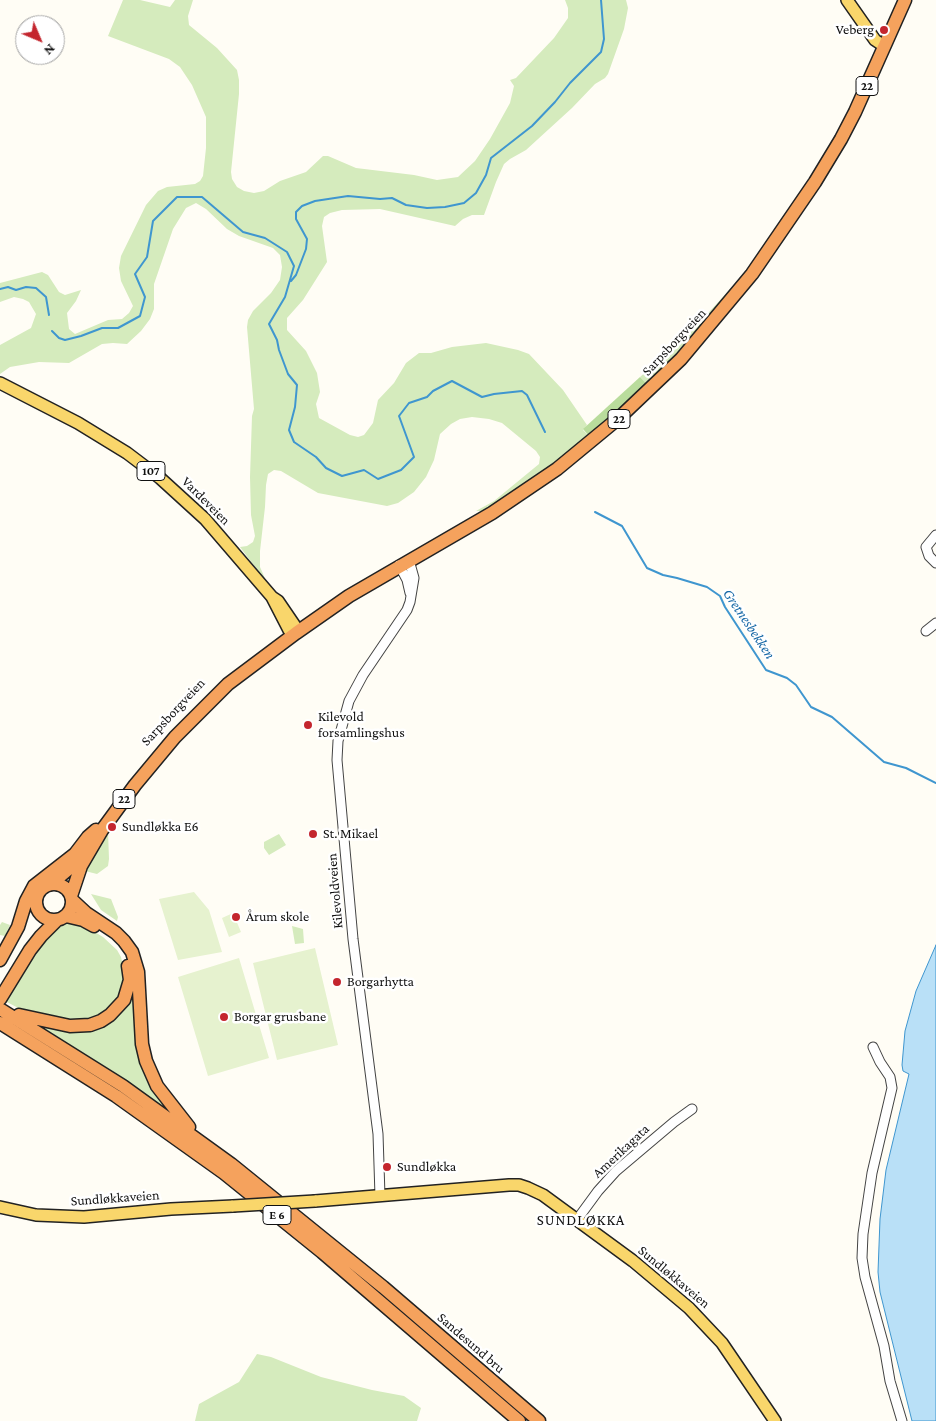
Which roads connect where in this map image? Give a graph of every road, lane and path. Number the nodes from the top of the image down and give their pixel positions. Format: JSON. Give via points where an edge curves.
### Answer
{"nodes":[{"id":1,"x":847,"y":0,"type":"edge"},
{"id":2,"x":905,"y":0,"type":"edge"},
{"id":3,"x":884,"y":46,"type":"junction"},
{"id":4,"x":0,"y":383,"type":"edge"},
{"id":5,"x":936,"y":535,"type":"edge"},
{"id":6,"x":404,"y":563,"type":"junction"},
{"id":7,"x":936,"y":563,"type":"edge"},
{"id":8,"x":936,"y":623,"type":"edge"},
{"id":9,"x":293,"y":629,"type":"junction"},
{"id":10,"x":926,"y":631,"type":"dead end"},
{"id":11,"x":96,"y":830,"type":"junction"},
{"id":12,"x":51,"y":884,"type":"junction"},
{"id":13,"x":71,"y":898,"type":"junction"},
{"id":14,"x":36,"y":903,"type":"junction"},
{"id":15,"x":62,"y":918,"type":"junction"},
{"id":16,"x":0,"y":960,"type":"edge"},
{"id":17,"x":0,"y":968,"type":"edge"},
{"id":18,"x":1,"y":1011,"type":"edge"},
{"id":19,"x":874,"y":1047,"type":"dead end"},
{"id":20,"x":692,"y":1109,"type":"dead end"},
{"id":21,"x":200,"y":1140,"type":"junction"},
{"id":22,"x":380,"y":1196,"type":"junction"},
{"id":23,"x":0,"y":1208,"type":"edge"},
{"id":24,"x":576,"y":1221,"type":"junction"},
{"id":25,"x":379,"y":1292,"type":"junction"},
{"id":26,"x":519,"y":1421,"type":"edge"},
{"id":27,"x":539,"y":1421,"type":"edge"},
{"id":28,"x":775,"y":1421,"type":"edge"},
{"id":29,"x":902,"y":1421,"type":"edge"}],
"edges":[{"from":1,"to":3,"type":"main road","via":[[872,37]]},
{"from":2,"to":3,"type":"highway","name":"Sarpsborgveien","number":"22"},
{"from":3,"to":6,"type":"highway","name":"Sarpsborgveien","number":"22","via":[[842,139],[815,182],[752,274],[681,359],[620,417],[557,469],[492,513]]},
{"from":4,"to":9,"type":"main road","name":"Vardeveien","number":"107","via":[[127,453],[160,478],[205,519],[288,614]]},
{"from":5,"to":7,"type":"street","via":[[926,547]]},
{"from":6,"to":9,"type":"highway","name":"Sarpsborgveien","number":"22"},
{"from":6,"to":22,"type":"street","name":"Kilevoldveien","via":[[410,602],[349,702],[338,741],[337,760],[353,938],[377,1131]]},
{"from":8,"to":10,"type":"street"},
{"from":9,"to":11,"type":"highway","name":"Sarpsborgveien","number":"22","via":[[235,671],[189,714]]},
{"from":9,"to":13,"type":"highway","name":"Sarpsborgveien","number":"22","via":[[228,684],[162,751],[102,830],[81,866]]},
{"from":11,"to":12,"type":"highway","name":"Sarpsborgveien","number":"22","via":[[70,868]]},
{"from":11,"to":16,"type":"highway","number":"22","via":[[75,854],[34,886],[18,927]]},
{"from":12,"to":13,"type":"highway","via":[[61,885]]},
{"from":12,"to":14,"type":"highway","number":"22","via":[[38,893]]},
{"from":13,"to":15,"type":"highway","number":"22","via":[[70,909]]},
{"from":13,"to":21,"type":"highway","number":"E 6","via":[[81,909],[116,933],[132,952],[138,972],[142,1044],[148,1068],[162,1094]]},
{"from":14,"to":15,"type":"highway","via":[[39,912],[47,919]]},
{"from":14,"to":17,"type":"highway","number":"22"},
{"from":15,"to":18,"type":"highway","number":"22","via":[[30,950],[7,987]]},
{"from":15,"to":18,"type":"highway","via":[[89,922],[109,936],[123,952],[130,980],[124,1000],[110,1015],[80,1026],[53,1024]]},
{"from":18,"to":21,"type":"highway","number":"E 6","via":[[123,1086]]},
{"from":18,"to":25,"type":"highway","number":"E 6","via":[[78,1071],[176,1137]]},
{"from":19,"to":29,"type":"street","via":[[890,1077],[892,1088],[872,1173],[862,1258]]},
{"from":20,"to":24,"type":"street","name":"Amerikagata","via":[[616,1171]]},
{"from":21,"to":25,"type":"highway","number":"E 6","via":[[267,1192]]},
{"from":22,"to":23,"type":"main road","name":"Sundløkkaveien","bridge":true,"via":[[84,1217],[36,1215]]},
{"from":22,"to":24,"type":"main road","name":"Sundløkkaveien","via":[[519,1185],[542,1195]]},
{"from":24,"to":28,"type":"main road","name":"Sundløkkaveien","via":[[639,1266],[710,1329]]},
{"from":25,"to":26,"type":"highway","name":"Sandesund bru","number":"E 6"},
{"from":25,"to":27,"type":"highway","name":"Sandesund bru","number":"E 6"}]}
